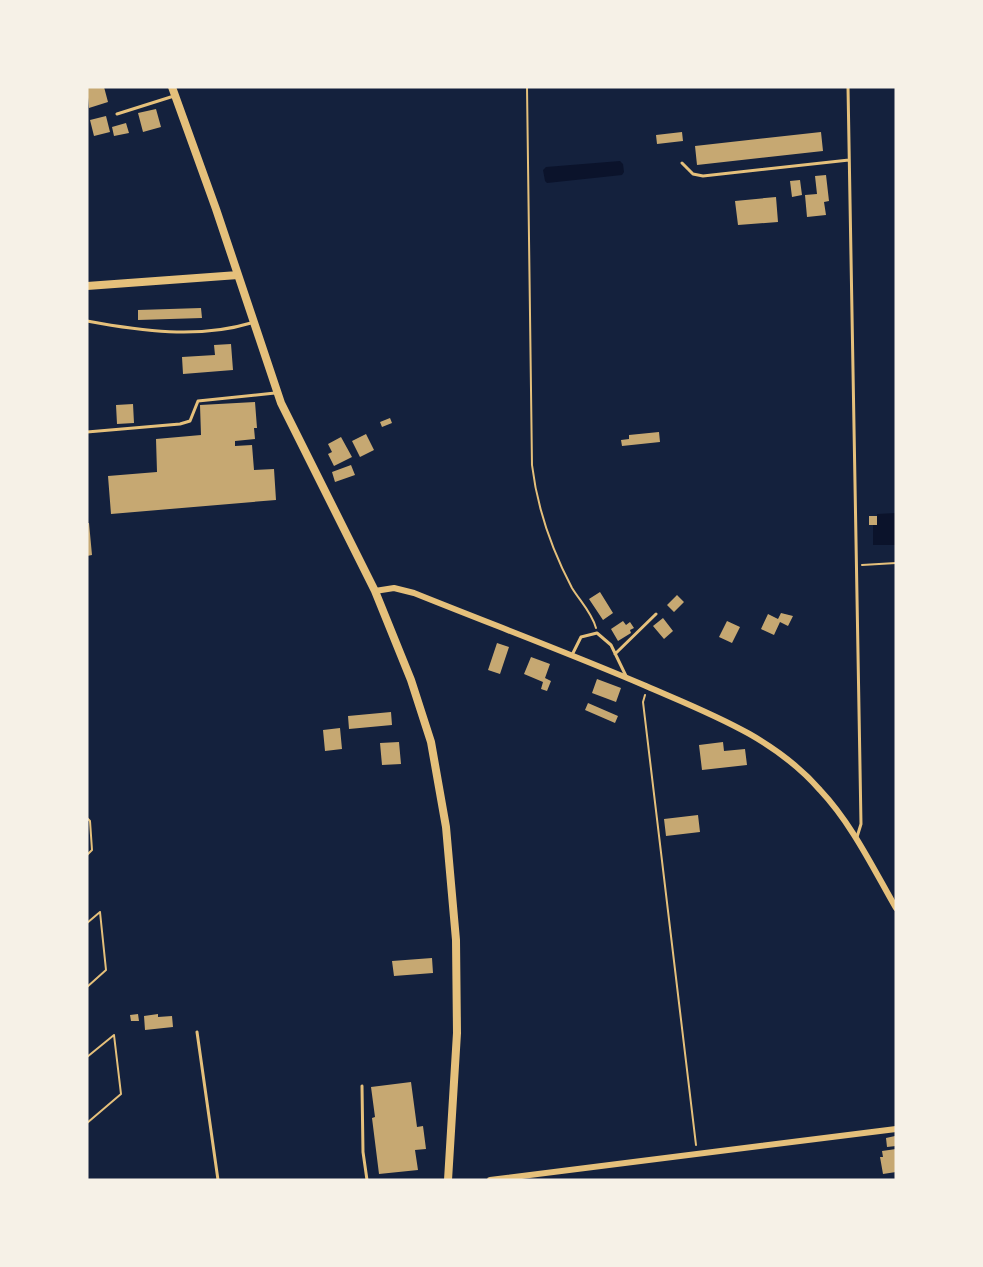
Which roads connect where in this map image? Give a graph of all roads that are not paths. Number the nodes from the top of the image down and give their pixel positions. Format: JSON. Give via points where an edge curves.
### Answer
{"nodes":[{"id":1,"x":848,"y":87,"type":"edge"},
{"id":2,"x":174,"y":91,"type":"edge"},
{"id":3,"x":117,"y":114,"type":"dead end"},
{"id":4,"x":849,"y":160,"type":"junction"},
{"id":5,"x":682,"y":163,"type":"dead end"},
{"id":6,"x":238,"y":275,"type":"junction"},
{"id":7,"x":87,"y":286,"type":"edge"},
{"id":8,"x":87,"y":321,"type":"edge"},
{"id":9,"x":253,"y":322,"type":"junction"},
{"id":10,"x":277,"y":393,"type":"junction"},
{"id":11,"x":87,"y":432,"type":"edge"},
{"id":12,"x":375,"y":591,"type":"junction"},
{"id":13,"x":656,"y":614,"type":"dead end"},
{"id":14,"x":615,"y":654,"type":"junction"},
{"id":15,"x":572,"y":656,"type":"junction"},
{"id":16,"x":627,"y":678,"type":"junction"},
{"id":17,"x":856,"y":839,"type":"junction"},
{"id":18,"x":896,"y":908,"type":"edge"},
{"id":19,"x":196,"y":1032,"type":"dead end"},
{"id":20,"x":362,"y":1086,"type":"dead end"},
{"id":21,"x":896,"y":1130,"type":"edge"},
{"id":22,"x":218,"y":1180,"type":"edge"},
{"id":23,"x":367,"y":1180,"type":"edge"},
{"id":24,"x":448,"y":1180,"type":"edge"},
{"id":25,"x":490,"y":1180,"type":"edge"}],
"edges":[{"from":1,"to":4,"type":"lane"},
{"from":2,"to":3,"type":"lane"},
{"from":2,"to":6,"type":"street"},
{"from":4,"to":5,"type":"lane","via":[[703,176],[693,174]]},
{"from":4,"to":17,"type":"lane","via":[[861,824]]},
{"from":6,"to":7,"type":"street"},
{"from":6,"to":9,"type":"street"},
{"from":8,"to":9,"type":"lane","via":[[161,332],[207,332]]},
{"from":9,"to":10,"type":"street"},
{"from":10,"to":11,"type":"lane","via":[[198,401],[190,421],[180,424]]},
{"from":10,"to":12,"type":"street"},
{"from":12,"to":15,"type":"street","via":[[404,590]]},
{"from":12,"to":24,"type":"street","via":[[423,714],[434,755],[447,838],[458,999]]},
{"from":13,"to":14,"type":"lane"},
{"from":14,"to":15,"type":"lane","via":[[597,633],[581,637]]},
{"from":14,"to":16,"type":"lane"},
{"from":15,"to":16,"type":"street"},
{"from":16,"to":17,"type":"street","via":[[719,717],[774,748],[820,789]]},
{"from":17,"to":18,"type":"street"},
{"from":19,"to":22,"type":"lane"},
{"from":20,"to":23,"type":"lane"},
{"from":21,"to":25,"type":"street"}]}
